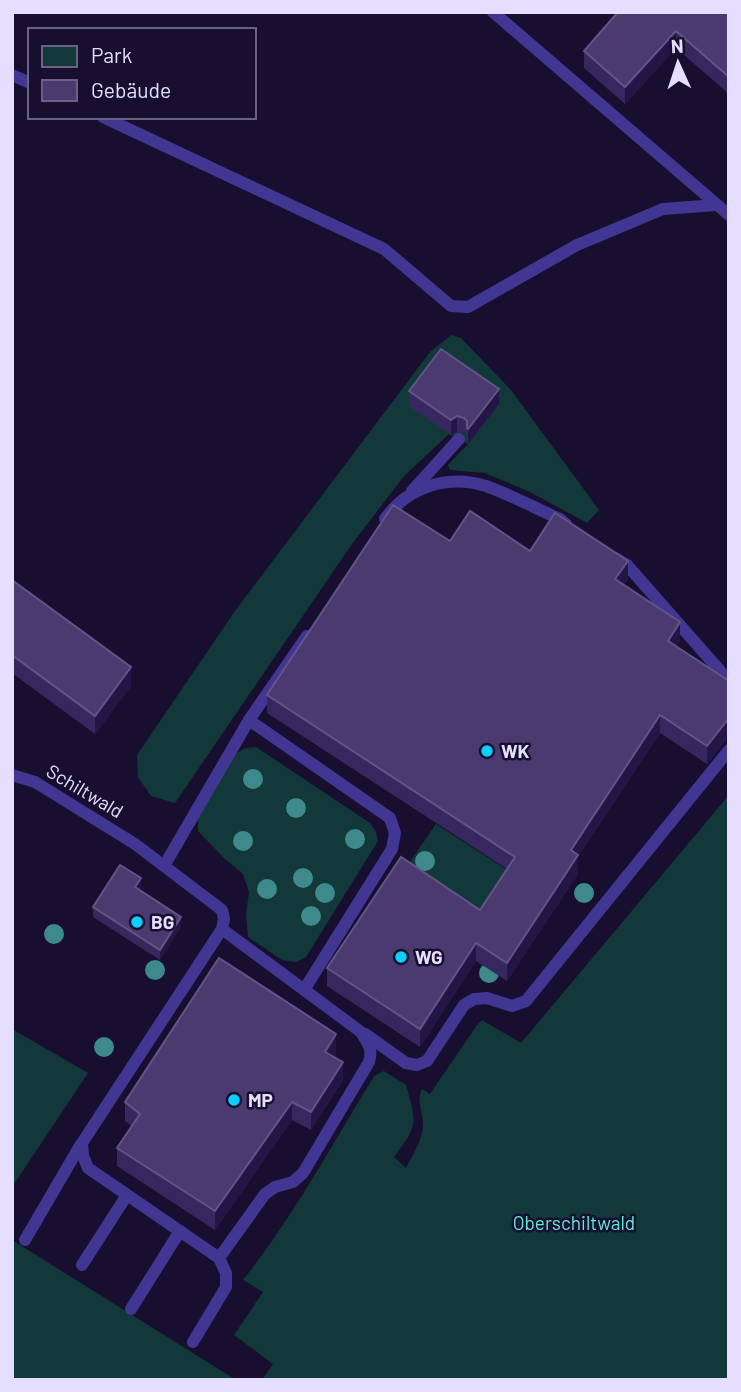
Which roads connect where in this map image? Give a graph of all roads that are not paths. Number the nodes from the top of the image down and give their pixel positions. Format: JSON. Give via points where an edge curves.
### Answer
{"nodes":[{"id":1,"x":493,"y":12,"type":"edge"},
{"id":2,"x":12,"y":75,"type":"edge"},
{"id":3,"x":28,"y":82,"type":"edge"},
{"id":4,"x":107,"y":119,"type":"edge"},
{"id":5,"x":716,"y":205,"type":"junction"},
{"id":6,"x":729,"y":215,"type":"edge"},
{"id":7,"x":459,"y":439,"type":"dead end"},
{"id":8,"x":409,"y":495,"type":"junction"},
{"id":9,"x":378,"y":530,"type":"edge"},
{"id":10,"x":582,"y":535,"type":"edge"},
{"id":11,"x":604,"y":550,"type":"edge"},
{"id":12,"x":310,"y":631,"type":"edge"},
{"id":13,"x":729,"y":681,"type":"edge"},
{"id":14,"x":249,"y":720,"type":"junction"},
{"id":15,"x":729,"y":750,"type":"edge"},
{"id":16,"x":12,"y":775,"type":"edge"},
{"id":17,"x":164,"y":866,"type":"junction"},
{"id":18,"x":222,"y":929,"type":"junction"},
{"id":19,"x":304,"y":990,"type":"junction"},
{"id":20,"x":361,"y":1032,"type":"junction"},
{"id":21,"x":82,"y":1143,"type":"junction"},
{"id":22,"x":127,"y":1195,"type":"junction"},
{"id":23,"x":180,"y":1231,"type":"junction"},
{"id":24,"x":25,"y":1240,"type":"dead end"},
{"id":25,"x":219,"y":1258,"type":"junction"},
{"id":26,"x":82,"y":1265,"type":"dead end"},
{"id":27,"x":131,"y":1309,"type":"dead end"},
{"id":28,"x":193,"y":1342,"type":"dead end"}],
"edges":[{"from":1,"to":5,"type":"lane"},
{"from":2,"to":3,"type":"lane"},
{"from":4,"to":5,"type":"lane","via":[[384,249],[451,306],[468,307],[577,245],[663,209]]},
{"from":5,"to":6,"type":"lane"},
{"from":7,"to":8,"type":"lane"},
{"from":8,"to":9,"type":"lane"},
{"from":8,"to":10,"type":"lane","via":[[430,485],[484,485],[559,519]]},
{"from":11,"to":13,"type":"lane","via":[[627,565]]},
{"from":12,"to":14,"type":"lane"},
{"from":14,"to":17,"type":"lane"},
{"from":14,"to":19,"type":"lane","via":[[390,818],[395,833],[392,849]]},
{"from":15,"to":20,"type":"lane","via":[[526,1002],[512,1006],[474,999],[464,1005],[427,1061],[417,1065]]},
{"from":16,"to":17,"type":"lane","name":"Schiltwald","via":[[35,782]]},
{"from":17,"to":18,"type":"lane","name":"Schiltwald","via":[[222,910]]},
{"from":18,"to":19,"type":"lane"},
{"from":18,"to":21,"type":"lane"},
{"from":19,"to":20,"type":"lane"},
{"from":20,"to":25,"type":"lane","via":[[369,1045],[369,1062],[303,1173],[265,1194]]},
{"from":21,"to":22,"type":"lane","via":[[88,1168]]},
{"from":21,"to":24,"type":"lane"},
{"from":22,"to":23,"type":"lane"},
{"from":22,"to":26,"type":"lane"},
{"from":23,"to":25,"type":"lane"},
{"from":23,"to":27,"type":"lane"},
{"from":25,"to":28,"type":"lane","via":[[226,1272],[226,1287]]}]}
